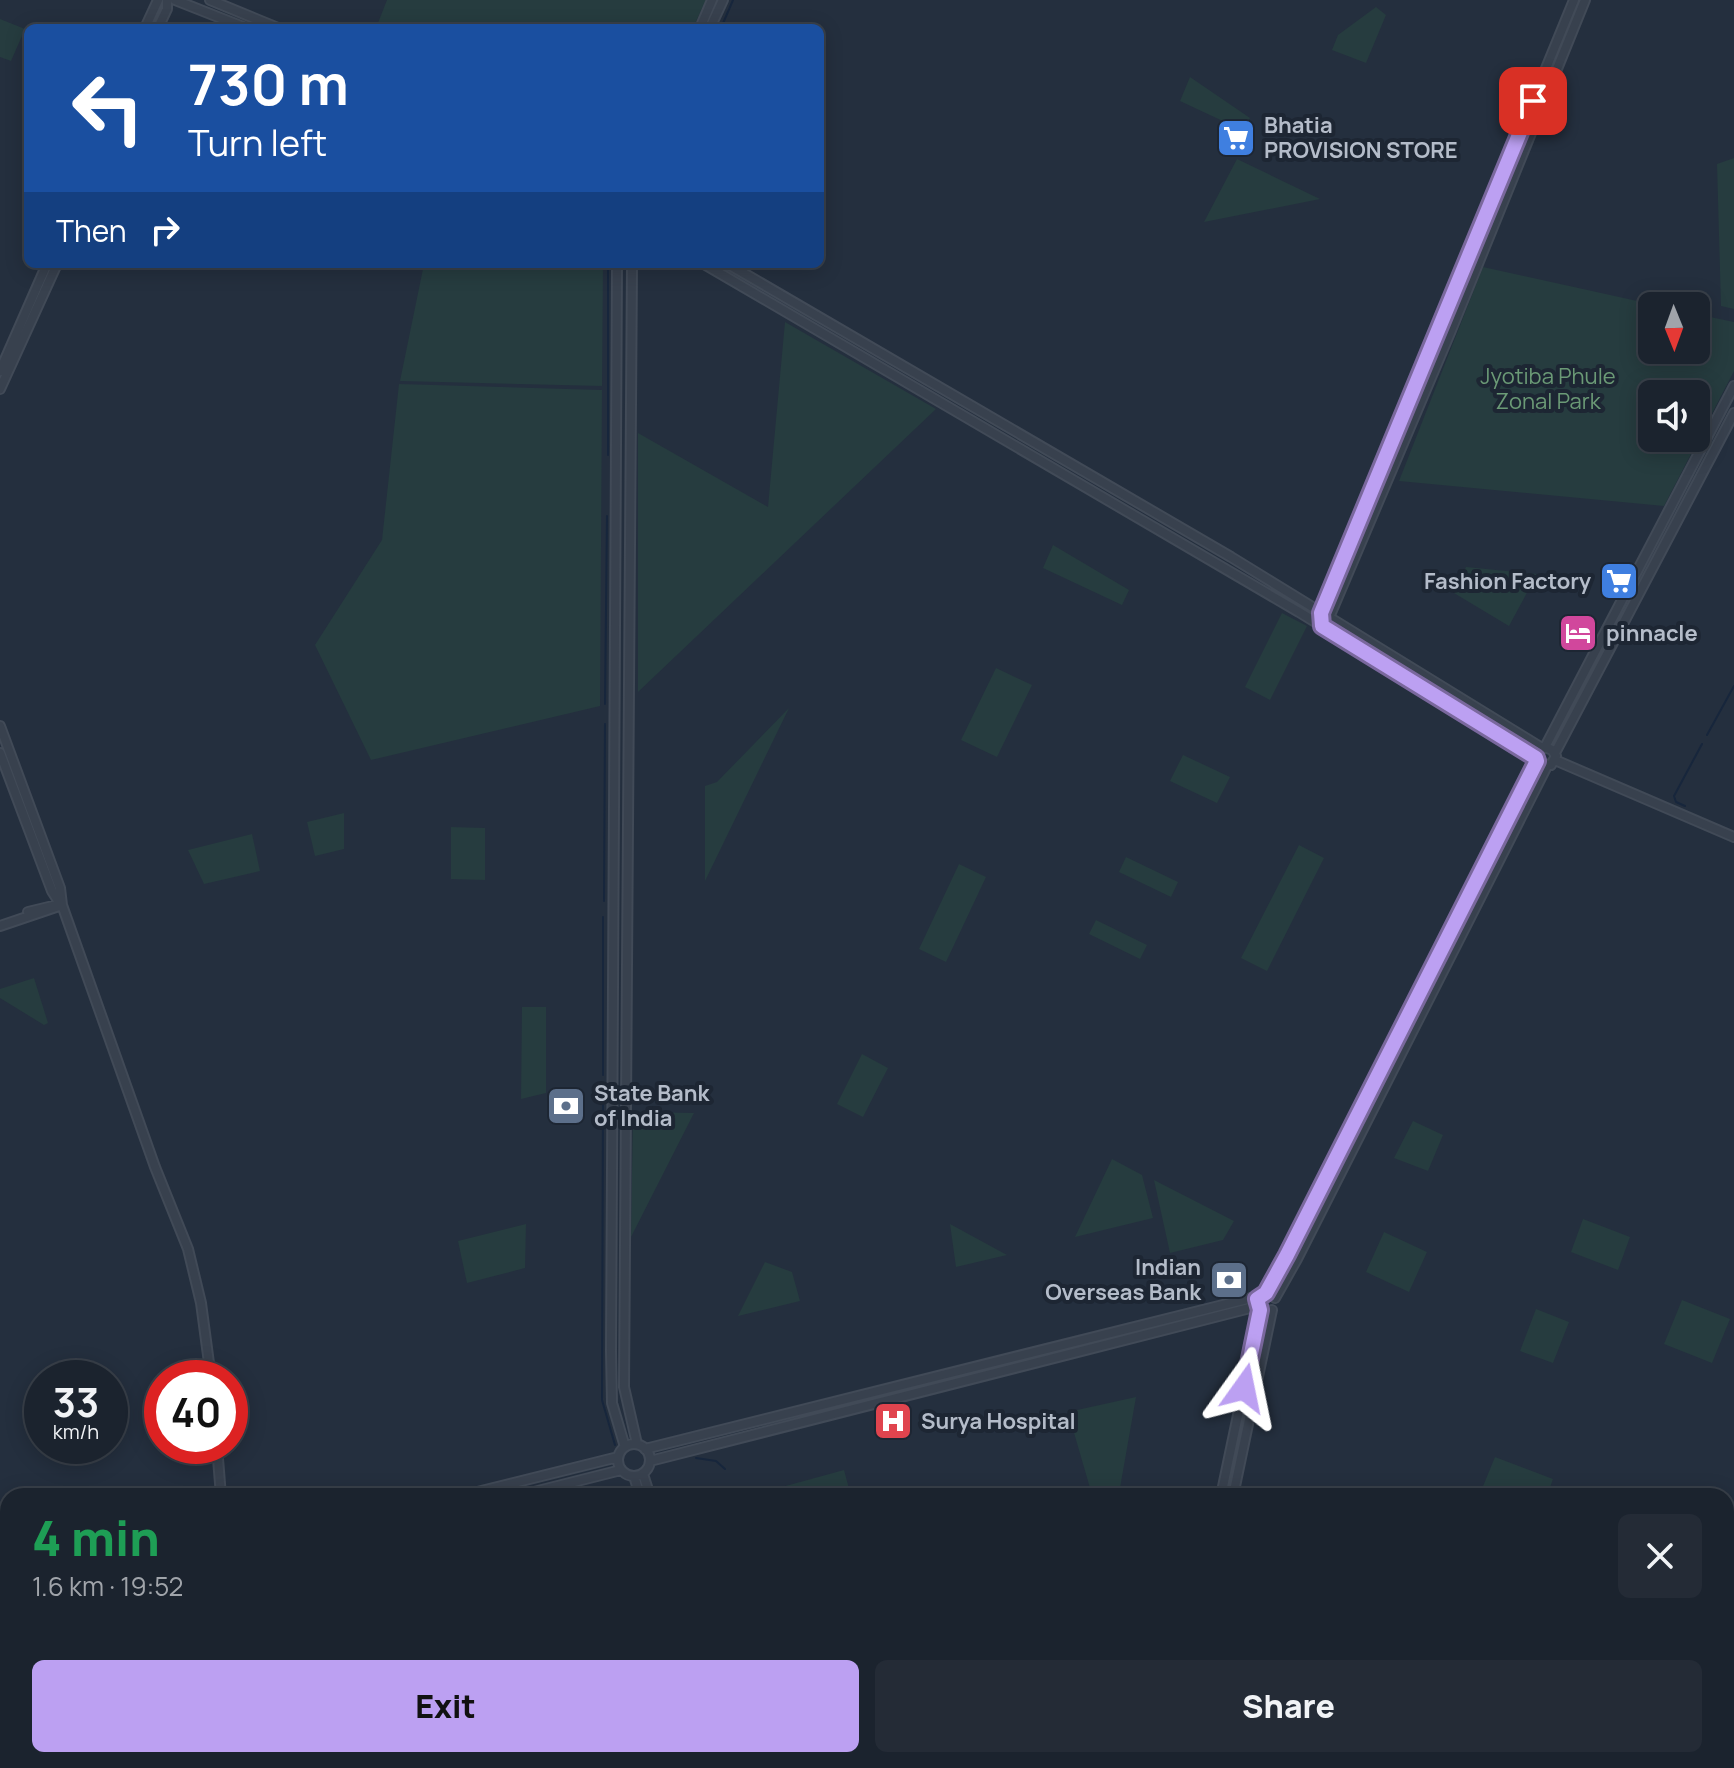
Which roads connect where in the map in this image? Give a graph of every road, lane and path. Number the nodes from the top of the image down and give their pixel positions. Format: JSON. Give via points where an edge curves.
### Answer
{"nodes":[{"id":1,"x":158,"y":0,"type":"edge"},
{"id":2,"x":167,"y":0,"type":"edge"},
{"id":3,"x":175,"y":0,"type":"edge"},
{"id":4,"x":210,"y":0,"type":"edge"},
{"id":5,"x":712,"y":0,"type":"edge"},
{"id":6,"x":723,"y":0,"type":"edge"},
{"id":7,"x":1574,"y":0,"type":"edge"},
{"id":8,"x":1585,"y":0,"type":"edge"},
{"id":9,"x":147,"y":24,"type":"edge"},
{"id":10,"x":160,"y":24,"type":"edge"},
{"id":11,"x":236,"y":24,"type":"edge"},
{"id":12,"x":268,"y":24,"type":"edge"},
{"id":13,"x":702,"y":24,"type":"edge"},
{"id":14,"x":712,"y":24,"type":"edge"},
{"id":15,"x":45,"y":268,"type":"edge"},
{"id":16,"x":55,"y":268,"type":"edge"},
{"id":17,"x":617,"y":268,"type":"edge"},
{"id":18,"x":632,"y":268,"type":"edge"},
{"id":19,"x":711,"y":268,"type":"edge"},
{"id":20,"x":735,"y":268,"type":"edge"},
{"id":21,"x":0,"y":371,"type":"edge"},
{"id":22,"x":1,"y":386,"type":"edge"},
{"id":23,"x":1734,"y":386,"type":"edge"},
{"id":24,"x":1734,"y":413,"type":"edge"},
{"id":25,"x":1715,"y":421,"type":"junction"},
{"id":26,"x":1730,"y":430,"type":"edge"},
{"id":27,"x":1351,"y":543,"type":"junction"},
{"id":28,"x":1361,"y":547,"type":"junction"},
{"id":29,"x":1321,"y":613,"type":"junction"},
{"id":30,"x":1330,"y":619,"type":"junction"},
{"id":31,"x":1322,"y":626,"type":"junction"},
{"id":32,"x":0,"y":726,"type":"edge"},
{"id":33,"x":1543,"y":748,"type":"junction"},
{"id":34,"x":0,"y":753,"type":"edge"},
{"id":35,"x":1555,"y":756,"type":"junction"},
{"id":36,"x":1537,"y":759,"type":"junction"},
{"id":37,"x":1547,"y":766,"type":"junction"},
{"id":38,"x":1734,"y":837,"type":"edge"},
{"id":39,"x":62,"y":905,"type":"junction"},
{"id":40,"x":0,"y":923,"type":"edge"},
{"id":41,"x":1262,"y":1294,"type":"junction"},
{"id":42,"x":1275,"y":1298,"type":"junction"},
{"id":43,"x":1259,"y":1308,"type":"junction"},
{"id":44,"x":1272,"y":1310,"type":"junction"},
{"id":45,"x":209,"y":1360,"type":"edge"},
{"id":46,"x":625,"y":1447,"type":"junction"},
{"id":47,"x":641,"y":1447,"type":"junction"},
{"id":48,"x":618,"y":1457,"type":"junction"},
{"id":49,"x":650,"y":1461,"type":"junction"},
{"id":50,"x":218,"y":1464,"type":"edge"},
{"id":51,"x":621,"y":1470,"type":"junction"},
{"id":52,"x":639,"y":1475,"type":"junction"},
{"id":53,"x":220,"y":1488,"type":"edge"},
{"id":54,"x":493,"y":1488,"type":"edge"},
{"id":55,"x":550,"y":1488,"type":"edge"},
{"id":56,"x":640,"y":1488,"type":"edge"},
{"id":57,"x":646,"y":1488,"type":"edge"},
{"id":58,"x":1223,"y":1488,"type":"edge"},
{"id":59,"x":1235,"y":1488,"type":"edge"}],
"edges":[{"from":1,"to":9,"type":"street"},
{"from":2,"to":10,"type":"street"},
{"from":3,"to":11,"type":"street"},
{"from":4,"to":12,"type":"street"},
{"from":5,"to":13,"type":"street"},
{"from":6,"to":14,"type":"street"},
{"from":7,"to":27,"type":"street"},
{"from":8,"to":28,"type":"street"},
{"from":15,"to":21,"type":"street"},
{"from":16,"to":22,"type":"street"},
{"from":17,"to":46,"type":"street","via":[[611,1351],[612,1403]]},
{"from":18,"to":47,"type":"street","via":[[624,1387]]},
{"from":19,"to":31,"type":"street"},
{"from":20,"to":29,"type":"street"},
{"from":23,"to":25,"type":"street"},
{"from":24,"to":26,"type":"street"},
{"from":25,"to":26,"type":"street"},
{"from":25,"to":33,"type":"street"},
{"from":26,"to":35,"type":"street"},
{"from":27,"to":28,"type":"street"},
{"from":27,"to":29,"type":"street"},
{"from":28,"to":30,"type":"street"},
{"from":29,"to":30,"type":"street"},
{"from":29,"to":31,"type":"street"},
{"from":30,"to":31,"type":"street"},
{"from":30,"to":33,"type":"street"},
{"from":31,"to":36,"type":"street"},
{"from":32,"to":39,"type":"street"},
{"from":33,"to":35,"type":"street"},
{"from":33,"to":36,"type":"street"},
{"from":34,"to":39,"type":"street"},
{"from":35,"to":37,"type":"street"},
{"from":35,"to":38,"type":"street"},
{"from":36,"to":37,"type":"street"},
{"from":36,"to":41,"type":"street","via":[[1287,1255]]},
{"from":37,"to":42,"type":"street"},
{"from":39,"to":40,"type":"street"},
{"from":39,"to":45,"type":"street","via":[[188,1249]]},
{"from":41,"to":42,"type":"street"},
{"from":41,"to":43,"type":"street"},
{"from":41,"to":47,"type":"street"},
{"from":42,"to":44,"type":"street"},
{"from":43,"to":44,"type":"street"},
{"from":43,"to":49,"type":"street"},
{"from":43,"to":58,"type":"street"},
{"from":44,"to":59,"type":"street"},
{"from":46,"to":47,"type":"street"},
{"from":46,"to":48,"type":"street"},
{"from":47,"to":49,"type":"street"},
{"from":48,"to":51,"type":"street"},
{"from":48,"to":54,"type":"street"},
{"from":49,"to":52,"type":"street"},
{"from":50,"to":53,"type":"street"},
{"from":51,"to":52,"type":"street"},
{"from":51,"to":55,"type":"street"},
{"from":52,"to":56,"type":"street"},
{"from":52,"to":57,"type":"street"}]}
